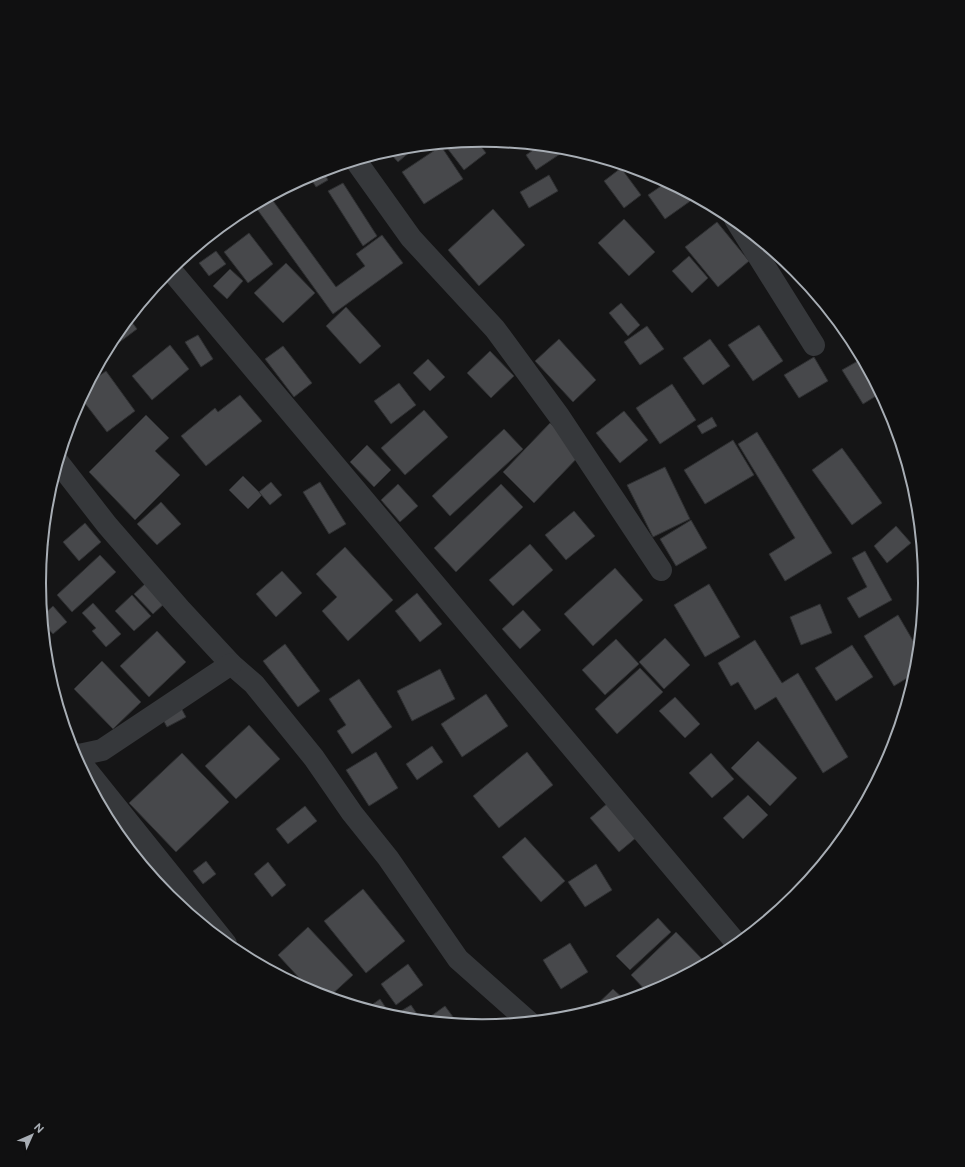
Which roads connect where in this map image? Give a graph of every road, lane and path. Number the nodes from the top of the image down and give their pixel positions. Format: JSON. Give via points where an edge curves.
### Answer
{"nodes":[{"id":1,"x":359,"y":165,"type":"edge"},
{"id":2,"x":745,"y":235,"type":"edge"},
{"id":3,"x":175,"y":274,"type":"edge"},
{"id":4,"x":814,"y":345,"type":"dead end"},
{"id":5,"x":62,"y":467,"type":"edge"},
{"id":6,"x":661,"y":570,"type":"dead end"},
{"id":7,"x":231,"y":664,"type":"junction"},
{"id":8,"x":80,"y":754,"type":"edge"},
{"id":9,"x":91,"y":777,"type":"edge"},
{"id":10,"x":194,"y":911,"type":"edge"},
{"id":11,"x":734,"y":940,"type":"edge"},
{"id":12,"x":524,"y":1018,"type":"edge"}],
"edges":[{"from":1,"to":6,"type":"street","via":[[411,238],[495,329],[559,416]]},
{"from":2,"to":4,"type":"street"},
{"from":3,"to":11,"type":"street"},
{"from":5,"to":7,"type":"street","via":[[107,525]]},
{"from":7,"to":8,"type":"street","via":[[102,750]]},
{"from":7,"to":12,"type":"street","via":[[254,684],[314,758],[458,959]]},
{"from":9,"to":10,"type":"street"}]}
